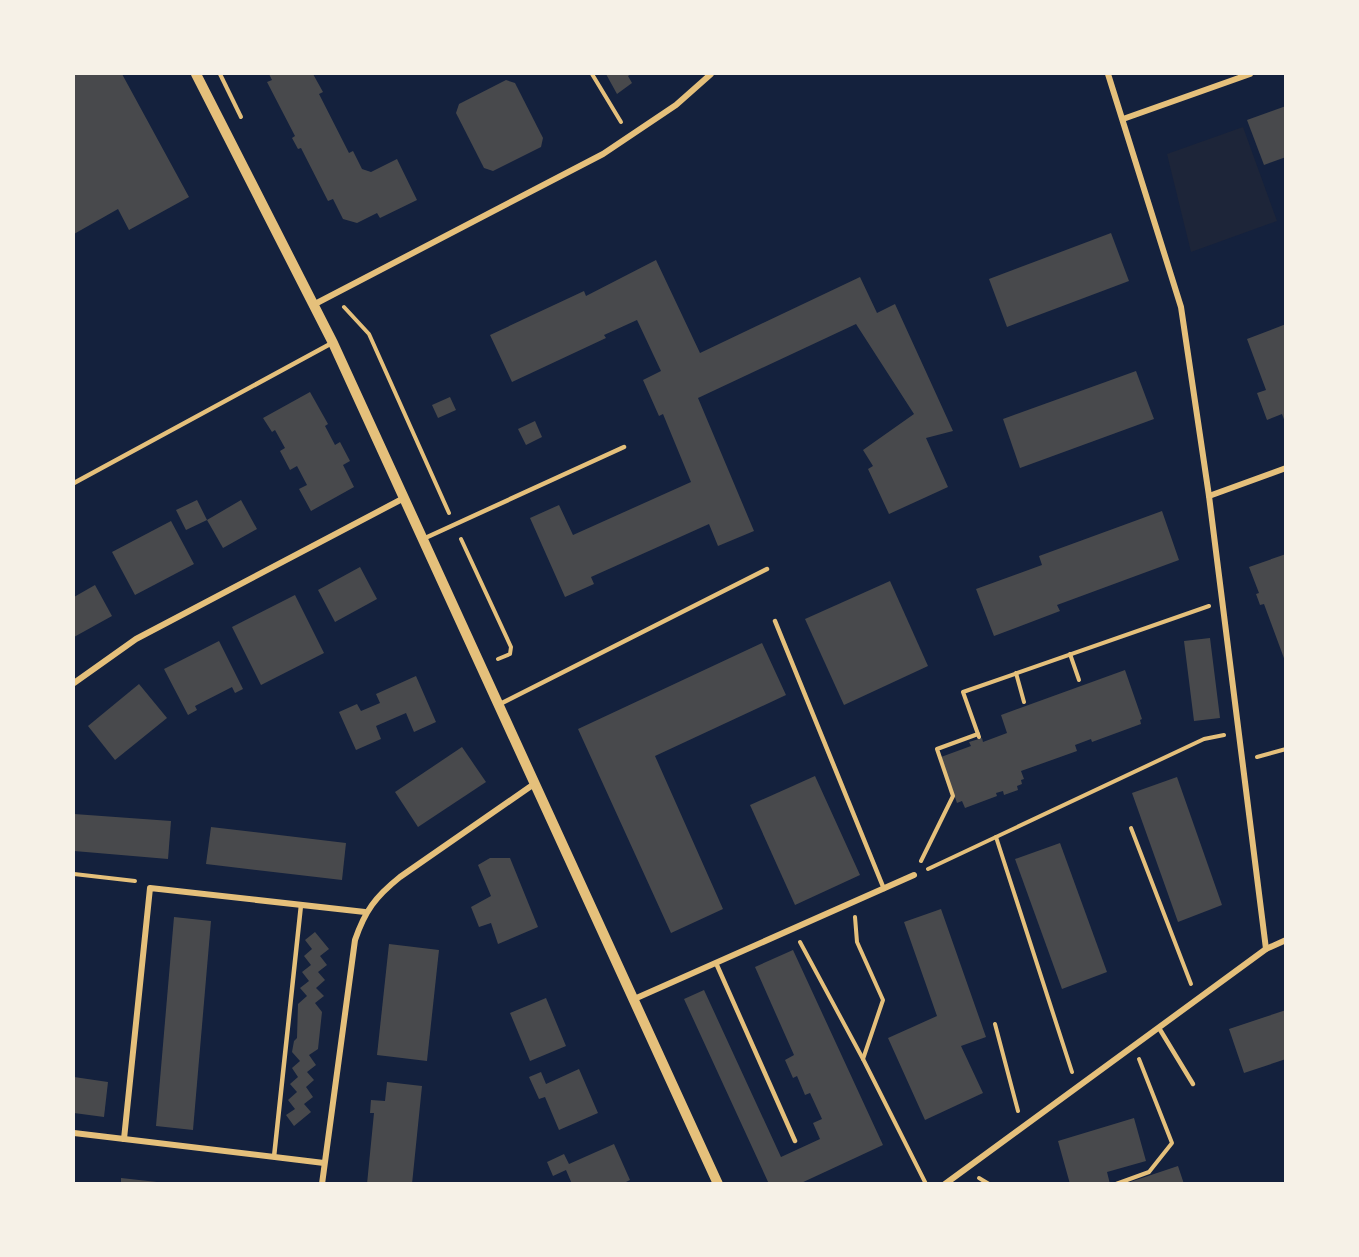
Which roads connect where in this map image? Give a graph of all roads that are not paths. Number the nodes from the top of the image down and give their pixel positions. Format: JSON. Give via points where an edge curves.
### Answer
{"nodes":[{"id":1,"x":196,"y":74,"type":"edge"},
{"id":2,"x":711,"y":74,"type":"edge"},
{"id":3,"x":1108,"y":74,"type":"edge"},
{"id":4,"x":1250,"y":74,"type":"edge"},
{"id":5,"x":1123,"y":119,"type":"junction"},
{"id":6,"x":314,"y":305,"type":"junction"},
{"id":7,"x":333,"y":342,"type":"junction"},
{"id":8,"x":624,"y":447,"type":"dead end"},
{"id":9,"x":1286,"y":468,"type":"edge"},
{"id":10,"x":74,"y":483,"type":"edge"},
{"id":11,"x":1209,"y":496,"type":"junction"},
{"id":12,"x":405,"y":497,"type":"junction"},
{"id":13,"x":423,"y":539,"type":"junction"},
{"id":14,"x":767,"y":569,"type":"dead end"},
{"id":15,"x":775,"y":621,"type":"dead end"},
{"id":16,"x":74,"y":683,"type":"edge"},
{"id":17,"x":498,"y":705,"type":"junction"},
{"id":18,"x":534,"y":784,"type":"junction"},
{"id":19,"x":855,"y":795,"type":"dead end"},
{"id":20,"x":848,"y":799,"type":"junction"},
{"id":21,"x":914,"y":875,"type":"road end"},
{"id":22,"x":884,"y":889,"type":"junction"},
{"id":23,"x":301,"y":905,"type":"junction"},
{"id":24,"x":365,"y":912,"type":"junction"},
{"id":25,"x":1286,"y":940,"type":"edge"},
{"id":26,"x":1266,"y":949,"type":"junction"},
{"id":27,"x":716,"y":963,"type":"junction"},
{"id":28,"x":632,"y":1000,"type":"junction"},
{"id":29,"x":1159,"y":1028,"type":"junction"},
{"id":30,"x":1193,"y":1083,"type":"dead end"},
{"id":31,"x":74,"y":1133,"type":"edge"},
{"id":32,"x":124,"y":1139,"type":"junction"},
{"id":33,"x":795,"y":1141,"type":"dead end"},
{"id":34,"x":274,"y":1157,"type":"junction"},
{"id":35,"x":324,"y":1163,"type":"junction"},
{"id":36,"x":322,"y":1184,"type":"edge"},
{"id":37,"x":718,"y":1184,"type":"edge"},
{"id":38,"x":945,"y":1184,"type":"edge"}],
"edges":[{"from":1,"to":6,"type":"street"},
{"from":2,"to":6,"type":"street","via":[[676,105],[603,154]]},
{"from":3,"to":5,"type":"street"},
{"from":4,"to":5,"type":"street"},
{"from":5,"to":11,"type":"street","via":[[1181,307]]},
{"from":6,"to":7,"type":"street"},
{"from":7,"to":10,"type":"lane"},
{"from":7,"to":12,"type":"street"},
{"from":8,"to":13,"type":"lane"},
{"from":9,"to":11,"type":"street"},
{"from":11,"to":26,"type":"street"},
{"from":12,"to":13,"type":"street"},
{"from":12,"to":16,"type":"street","via":[[136,639]]},
{"from":13,"to":17,"type":"street"},
{"from":14,"to":17,"type":"lane"},
{"from":15,"to":20,"type":"lane"},
{"from":17,"to":18,"type":"street"},
{"from":18,"to":24,"type":"street","via":[[400,877]]},
{"from":18,"to":28,"type":"street"},
{"from":19,"to":20,"type":"lane"},
{"from":20,"to":22,"type":"lane"},
{"from":21,"to":22,"type":"street"},
{"from":22,"to":27,"type":"street"},
{"from":23,"to":24,"type":"street"},
{"from":23,"to":32,"type":"street","via":[[150,888]]},
{"from":23,"to":34,"type":"lane"},
{"from":24,"to":35,"type":"street","via":[[355,940]]},
{"from":25,"to":26,"type":"street"},
{"from":26,"to":29,"type":"street"},
{"from":27,"to":28,"type":"street"},
{"from":27,"to":33,"type":"lane"},
{"from":28,"to":37,"type":"street"},
{"from":29,"to":30,"type":"lane"},
{"from":29,"to":38,"type":"street"},
{"from":31,"to":32,"type":"street"},
{"from":32,"to":34,"type":"street"},
{"from":34,"to":35,"type":"street"},
{"from":35,"to":36,"type":"street"}]}
